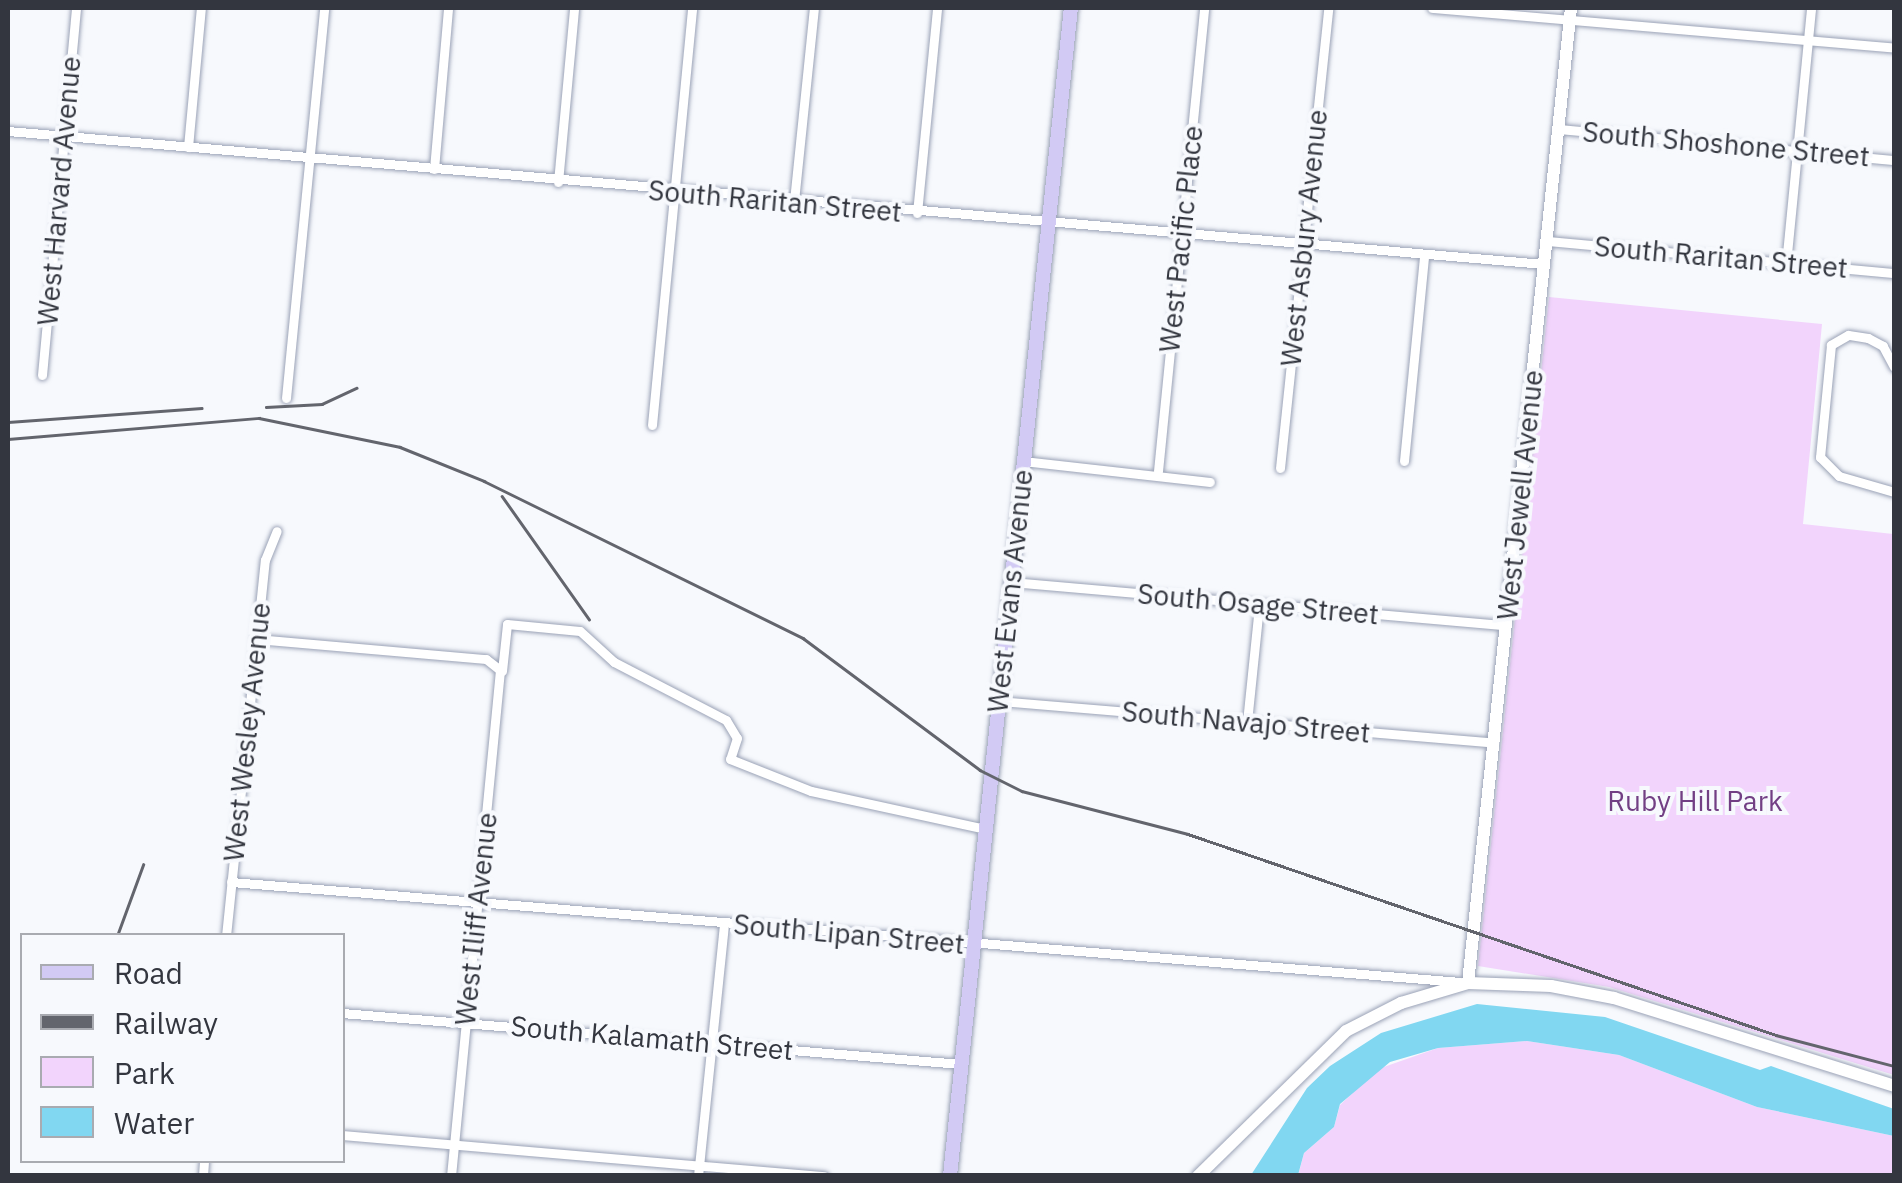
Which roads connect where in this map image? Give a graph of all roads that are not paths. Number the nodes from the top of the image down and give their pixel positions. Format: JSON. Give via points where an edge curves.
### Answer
{"nodes":[{"id":1,"x":76,"y":8,"type":"edge"},
{"id":2,"x":201,"y":8,"type":"edge"},
{"id":3,"x":324,"y":8,"type":"edge"},
{"id":4,"x":448,"y":8,"type":"edge"},
{"id":5,"x":574,"y":8,"type":"edge"},
{"id":6,"x":692,"y":8,"type":"edge"},
{"id":7,"x":814,"y":8,"type":"edge"},
{"id":8,"x":937,"y":8,"type":"edge"},
{"id":9,"x":1071,"y":8,"type":"edge"},
{"id":10,"x":1204,"y":8,"type":"edge"},
{"id":11,"x":1328,"y":8,"type":"edge"},
{"id":12,"x":1432,"y":8,"type":"edge"},
{"id":13,"x":1812,"y":8,"type":"edge"},
{"id":14,"x":1570,"y":13,"type":"edge"},
{"id":15,"x":1808,"y":39,"type":"junction"},
{"id":16,"x":1894,"y":48,"type":"edge"},
{"id":17,"x":1558,"y":129,"type":"junction"},
{"id":18,"x":8,"y":131,"type":"edge"},
{"id":19,"x":64,"y":136,"type":"junction"},
{"id":20,"x":188,"y":147,"type":"junction"},
{"id":21,"x":1796,"y":150,"type":"junction"},
{"id":22,"x":309,"y":158,"type":"junction"},
{"id":23,"x":1894,"y":160,"type":"edge"},
{"id":24,"x":434,"y":169,"type":"junction"},
{"id":25,"x":558,"y":182,"type":"junction"},
{"id":26,"x":674,"y":192,"type":"junction"},
{"id":27,"x":794,"y":202,"type":"junction"},
{"id":28,"x":917,"y":212,"type":"junction"},
{"id":29,"x":1050,"y":224,"type":"junction"},
{"id":30,"x":1182,"y":234,"type":"junction"},
{"id":31,"x":1547,"y":241,"type":"junction"},
{"id":32,"x":1303,"y":246,"type":"junction"},
{"id":33,"x":1424,"y":257,"type":"junction"},
{"id":34,"x":1544,"y":264,"type":"junction"},
{"id":35,"x":1786,"y":264,"type":"junction"},
{"id":36,"x":1894,"y":273,"type":"edge"},
{"id":37,"x":1894,"y":367,"type":"edge"},
{"id":38,"x":42,"y":375,"type":"dead end"},
{"id":39,"x":286,"y":398,"type":"dead end"},
{"id":40,"x":652,"y":425,"type":"dead end"},
{"id":41,"x":1024,"y":461,"type":"junction"},
{"id":42,"x":1404,"y":461,"type":"dead end"},
{"id":43,"x":1280,"y":468,"type":"dead end"},
{"id":44,"x":1158,"y":472,"type":"junction"},
{"id":45,"x":1210,"y":482,"type":"dead end"},
{"id":46,"x":1894,"y":492,"type":"edge"},
{"id":47,"x":277,"y":531,"type":"dead end"},
{"id":48,"x":1010,"y":582,"type":"junction"},
{"id":49,"x":1259,"y":606,"type":"junction"},
{"id":50,"x":1506,"y":625,"type":"junction"},
{"id":51,"x":256,"y":639,"type":"junction"},
{"id":52,"x":502,"y":674,"type":"junction"},
{"id":53,"x":998,"y":700,"type":"junction"},
{"id":54,"x":1247,"y":722,"type":"junction"},
{"id":55,"x":1494,"y":743,"type":"junction"},
{"id":56,"x":985,"y":829,"type":"junction"},
{"id":57,"x":231,"y":882,"type":"junction"},
{"id":58,"x":478,"y":902,"type":"junction"},
{"id":59,"x":724,"y":923,"type":"junction"},
{"id":60,"x":226,"y":933,"type":"edge"},
{"id":61,"x":973,"y":944,"type":"junction"},
{"id":62,"x":1468,"y":983,"type":"junction"},
{"id":63,"x":345,"y":1013,"type":"edge"},
{"id":64,"x":466,"y":1023,"type":"junction"},
{"id":65,"x":712,"y":1042,"type":"junction"},
{"id":66,"x":961,"y":1064,"type":"junction"},
{"id":67,"x":1894,"y":1086,"type":"edge"},
{"id":68,"x":345,"y":1135,"type":"edge"},
{"id":69,"x":454,"y":1144,"type":"junction"},
{"id":70,"x":699,"y":1170,"type":"edge"},
{"id":71,"x":451,"y":1176,"type":"edge"},
{"id":72,"x":824,"y":1176,"type":"edge"},
{"id":73,"x":950,"y":1176,"type":"edge"},
{"id":74,"x":1198,"y":1176,"type":"edge"}],
"edges":[{"from":1,"to":19,"type":"street","name":"West Harvard Avenue"},
{"from":2,"to":20,"type":"street"},
{"from":3,"to":22,"type":"street"},
{"from":4,"to":24,"type":"street"},
{"from":5,"to":25,"type":"street"},
{"from":6,"to":26,"type":"street"},
{"from":7,"to":27,"type":"street"},
{"from":8,"to":28,"type":"street"},
{"from":9,"to":29,"type":"main road","name":"West Evans Avenue"},
{"from":10,"to":30,"type":"street","name":"West Pacific Place"},
{"from":11,"to":32,"type":"street","name":"West Asbury Avenue"},
{"from":12,"to":14,"type":"street"},
{"from":13,"to":15,"type":"street"},
{"from":14,"to":15,"type":"street"},
{"from":14,"to":17,"type":"street","name":"West Jewell Avenue"},
{"from":15,"to":16,"type":"street"},
{"from":15,"to":21,"type":"street"},
{"from":17,"to":21,"type":"street","name":"South Shoshone Street"},
{"from":17,"to":31,"type":"street","name":"West Jewell Avenue"},
{"from":18,"to":19,"type":"street","name":"South Raritan Street"},
{"from":19,"to":20,"type":"street","name":"South Raritan Street"},
{"from":19,"to":38,"type":"street","name":"West Harvard Avenue"},
{"from":20,"to":22,"type":"street","name":"South Raritan Street"},
{"from":21,"to":23,"type":"street","name":"South Shoshone Street"},
{"from":21,"to":35,"type":"street"},
{"from":22,"to":24,"type":"street","name":"South Raritan Street"},
{"from":22,"to":39,"type":"street"},
{"from":24,"to":25,"type":"street","name":"South Raritan Street"},
{"from":25,"to":26,"type":"street","name":"South Raritan Street"},
{"from":26,"to":27,"type":"street","name":"South Raritan Street"},
{"from":26,"to":40,"type":"street"},
{"from":27,"to":28,"type":"street","name":"South Raritan Street"},
{"from":28,"to":29,"type":"street","name":"South Raritan Street"},
{"from":29,"to":30,"type":"street","name":"South Raritan Street"},
{"from":29,"to":41,"type":"main road","name":"West Evans Avenue"},
{"from":30,"to":32,"type":"street","name":"South Raritan Street"},
{"from":30,"to":44,"type":"street","name":"West Pacific Place"},
{"from":31,"to":34,"type":"street","name":"West Jewell Avenue"},
{"from":31,"to":35,"type":"street","name":"South Raritan Street"},
{"from":32,"to":33,"type":"street","name":"South Raritan Street"},
{"from":32,"to":43,"type":"street","name":"West Asbury Avenue"},
{"from":33,"to":34,"type":"street","name":"South Raritan Street"},
{"from":33,"to":42,"type":"street"},
{"from":34,"to":50,"type":"street","name":"West Jewell Avenue"},
{"from":35,"to":36,"type":"street","name":"South Raritan Street"},
{"from":37,"to":46,"type":"street","via":[[1884,346],[1868,338],[1848,334],[1831,345],[1824,365],[1820,457],[1839,476]]},
{"from":41,"to":44,"type":"street"},
{"from":41,"to":48,"type":"main road","name":"West Evans Avenue"},
{"from":44,"to":45,"type":"street"},
{"from":47,"to":51,"type":"street","name":"West Wesley Avenue","via":[[267,548]]},
{"from":48,"to":49,"type":"street","name":"South Osage Street"},
{"from":48,"to":53,"type":"main road","name":"West Evans Avenue"},
{"from":49,"to":50,"type":"street","name":"South Osage Street"},
{"from":49,"to":54,"type":"street"},
{"from":50,"to":55,"type":"street","name":"West Jewell Avenue"},
{"from":51,"to":52,"type":"street","via":[[496,663]]},
{"from":51,"to":57,"type":"street","name":"West Wesley Avenue"},
{"from":52,"to":56,"type":"street","name":"West Iliff Avenue","via":[[507,624],[580,631],[614,662],[726,720],[737,738],[730,758],[811,791]]},
{"from":52,"to":58,"type":"street","name":"West Iliff Avenue"},
{"from":53,"to":54,"type":"street","name":"South Navajo Street"},
{"from":53,"to":56,"type":"main road","name":"West Evans Avenue"},
{"from":54,"to":55,"type":"street","name":"South Navajo Street"},
{"from":55,"to":62,"type":"street","name":"West Jewell Avenue"},
{"from":56,"to":61,"type":"main road","name":"West Evans Avenue"},
{"from":57,"to":58,"type":"street","name":"South Lipan Street"},
{"from":57,"to":60,"type":"street","name":"West Wesley Avenue"},
{"from":58,"to":59,"type":"street","name":"South Lipan Street"},
{"from":58,"to":64,"type":"street","name":"West Iliff Avenue"},
{"from":59,"to":61,"type":"street","name":"South Lipan Street"},
{"from":59,"to":65,"type":"street"},
{"from":61,"to":62,"type":"street","name":"South Lipan Street"},
{"from":61,"to":66,"type":"main road","name":"West Evans Avenue"},
{"from":62,"to":67,"type":"street","via":[[1551,986],[1614,998]]},
{"from":62,"to":74,"type":"street","via":[[1401,1003],[1346,1031]]},
{"from":63,"to":64,"type":"street","name":"South Kalamath Street"},
{"from":64,"to":65,"type":"street","name":"South Kalamath Street"},
{"from":64,"to":69,"type":"street","name":"West Iliff Avenue"},
{"from":65,"to":66,"type":"street","name":"South Kalamath Street"},
{"from":65,"to":70,"type":"street"},
{"from":66,"to":73,"type":"main road","name":"West Evans Avenue"},
{"from":68,"to":69,"type":"street"},
{"from":69,"to":70,"type":"street"},
{"from":69,"to":71,"type":"street","name":"West Iliff Avenue"},
{"from":70,"to":72,"type":"street"}]}
